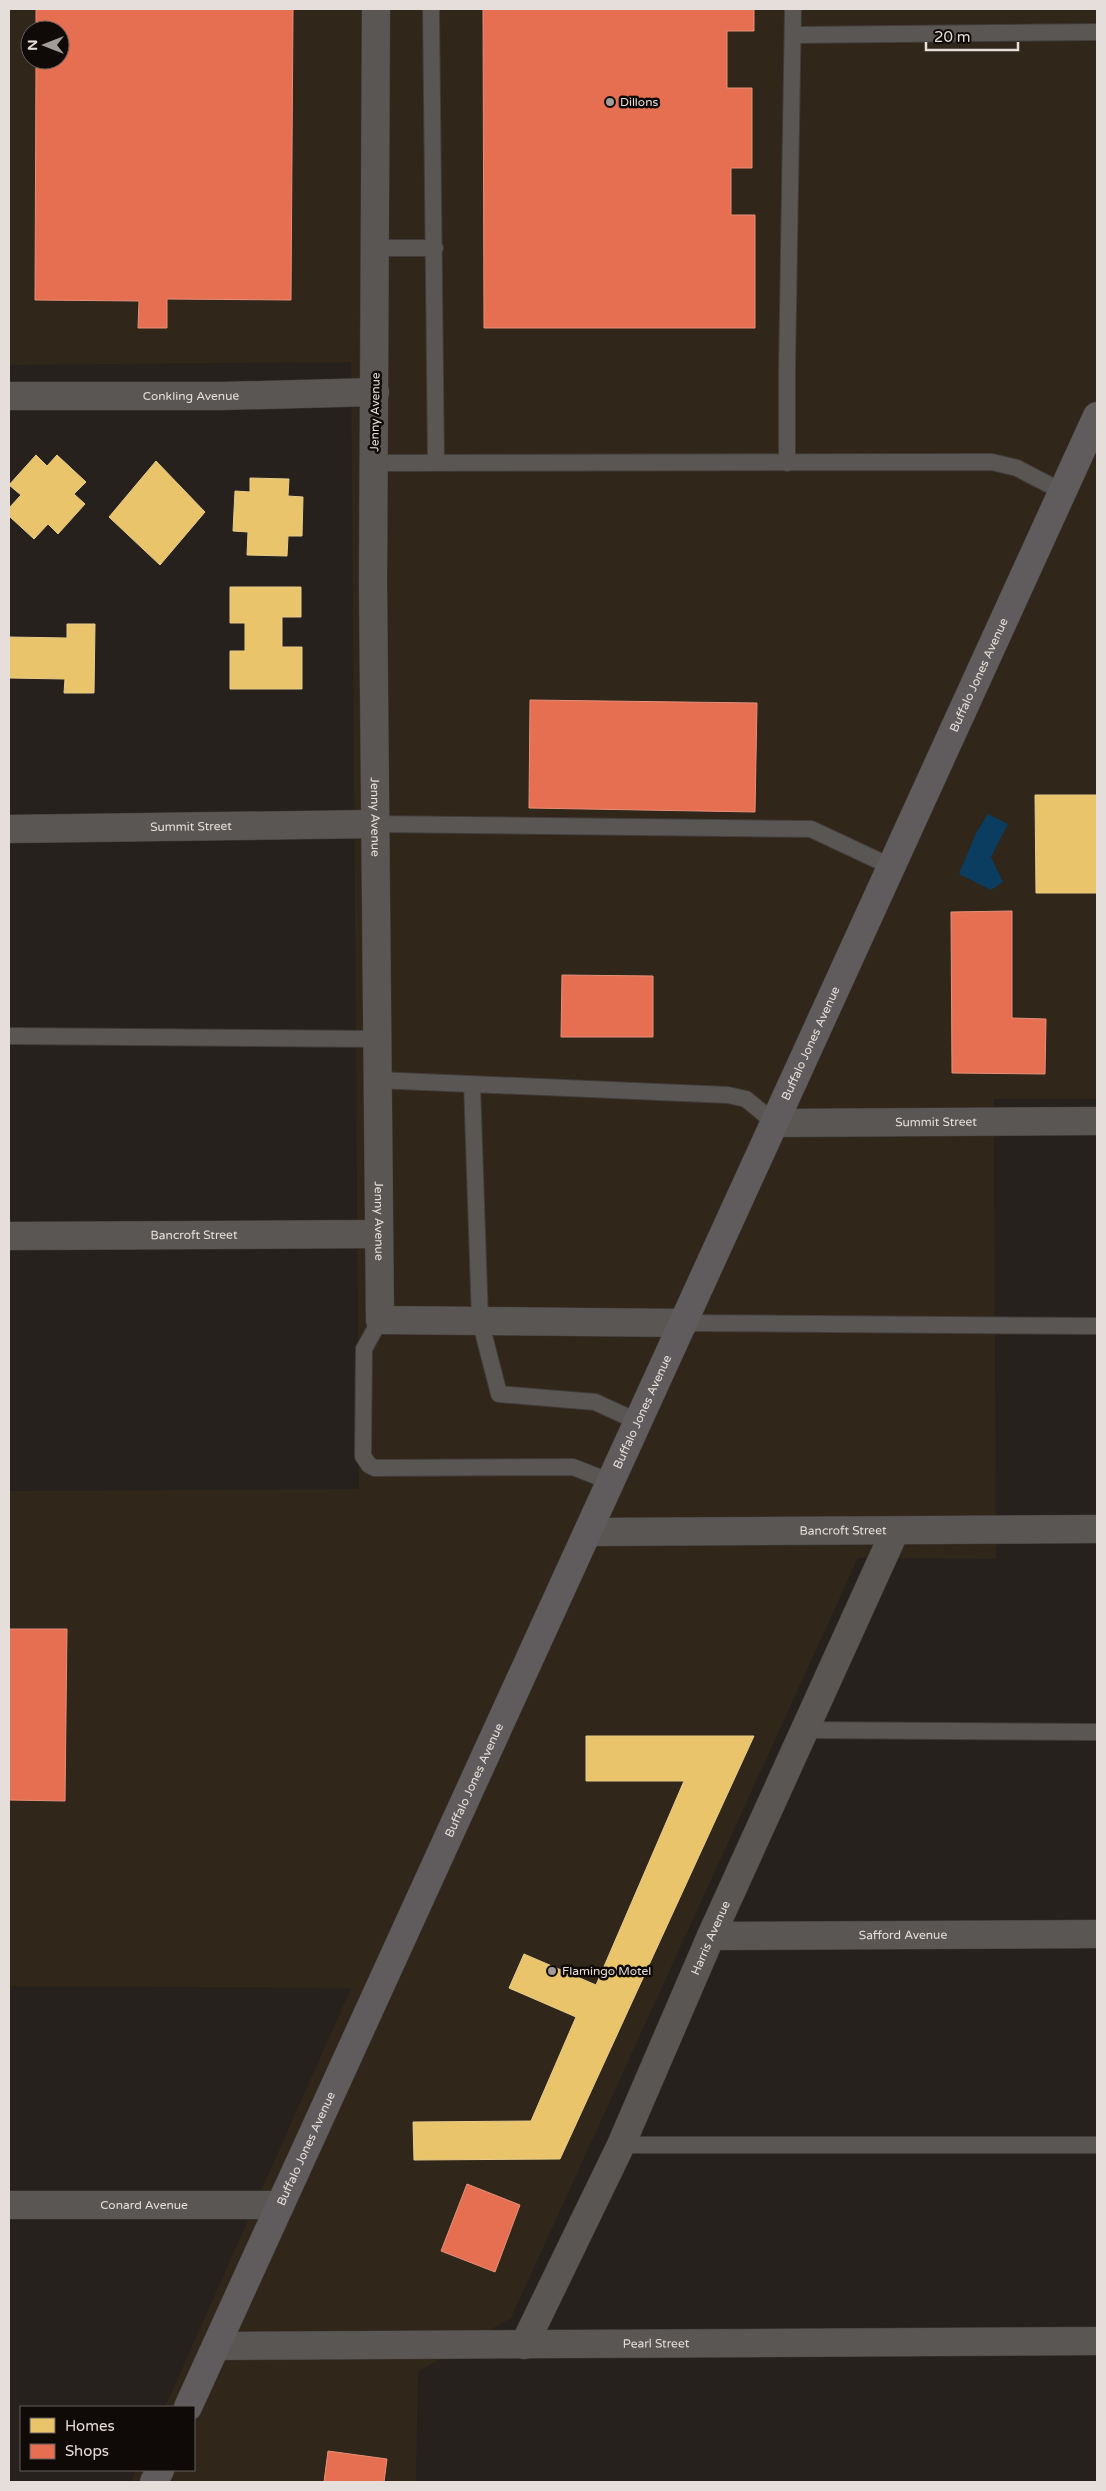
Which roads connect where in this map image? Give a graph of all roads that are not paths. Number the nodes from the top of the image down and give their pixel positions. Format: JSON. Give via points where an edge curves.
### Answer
{"nodes":[{"id":1,"x":376,"y":9,"type":"edge"},
{"id":2,"x":431,"y":9,"type":"edge"},
{"id":3,"x":793,"y":9,"type":"edge"},
{"id":4,"x":1097,"y":32,"type":"edge"},
{"id":5,"x":793,"y":35,"type":"junction"},
{"id":6,"x":375,"y":248,"type":"junction"},
{"id":7,"x":435,"y":248,"type":"junction"},
{"id":8,"x":375,"y":392,"type":"junction"},
{"id":9,"x":9,"y":396,"type":"edge"},
{"id":10,"x":1095,"y":426,"type":"edge"},
{"id":11,"x":374,"y":463,"type":"junction"},
{"id":12,"x":436,"y":463,"type":"junction"},
{"id":13,"x":787,"y":463,"type":"junction"},
{"id":14,"x":1062,"y":492,"type":"junction"},
{"id":15,"x":375,"y":824,"type":"junction"},
{"id":16,"x":9,"y":829,"type":"edge"},
{"id":17,"x":892,"y":867,"type":"junction"},
{"id":18,"x":9,"y":1036,"type":"edge"},
{"id":19,"x":377,"y":1039,"type":"junction"},
{"id":20,"x":377,"y":1080,"type":"junction"},
{"id":21,"x":472,"y":1084,"type":"junction"},
{"id":22,"x":1097,"y":1121,"type":"edge"},
{"id":23,"x":775,"y":1123,"type":"junction"},
{"id":24,"x":379,"y":1234,"type":"junction"},
{"id":25,"x":9,"y":1236,"type":"edge"},
{"id":26,"x":380,"y":1320,"type":"junction"},
{"id":27,"x":480,"y":1320,"type":"junction"},
{"id":28,"x":684,"y":1323,"type":"junction"},
{"id":29,"x":1097,"y":1326,"type":"edge"},
{"id":30,"x":639,"y":1422,"type":"junction"},
{"id":31,"x":611,"y":1482,"type":"junction"},
{"id":32,"x":1097,"y":1529,"type":"edge"},
{"id":33,"x":895,"y":1530,"type":"junction"},
{"id":34,"x":589,"y":1532,"type":"junction"},
{"id":35,"x":804,"y":1730,"type":"junction"},
{"id":36,"x":1097,"y":1732,"type":"edge"},
{"id":37,"x":1097,"y":1934,"type":"edge"},
{"id":38,"x":711,"y":1936,"type":"junction"},
{"id":39,"x":621,"y":2145,"type":"junction"},
{"id":40,"x":1097,"y":2145,"type":"edge"},
{"id":41,"x":9,"y":2204,"type":"edge"},
{"id":42,"x":280,"y":2205,"type":"junction"},
{"id":43,"x":1097,"y":2341,"type":"edge"},
{"id":44,"x":524,"y":2345,"type":"junction"},
{"id":45,"x":216,"y":2346,"type":"junction"},
{"id":46,"x":188,"y":2406,"type":"edge"}],
"edges":[{"from":1,"to":6,"type":"street","name":"Jenny Avenue"},
{"from":2,"to":7,"type":"lane"},
{"from":3,"to":5,"type":"lane"},
{"from":4,"to":5,"type":"lane"},
{"from":5,"to":13,"type":"lane"},
{"from":6,"to":7,"type":"lane"},
{"from":6,"to":8,"type":"street","name":"Jenny Avenue"},
{"from":7,"to":12,"type":"lane"},
{"from":8,"to":9,"type":"street","name":"Conkling Avenue"},
{"from":8,"to":11,"type":"street","name":"Jenny Avenue"},
{"from":10,"to":14,"type":"main road","name":"Buffalo Jones Avenue"},
{"from":11,"to":12,"type":"lane"},
{"from":11,"to":15,"type":"street","name":"Jenny Avenue"},
{"from":12,"to":13,"type":"lane"},
{"from":13,"to":14,"type":"lane","via":[[992,462],[1017,468]]},
{"from":14,"to":17,"type":"main road","name":"Buffalo Jones Avenue"},
{"from":15,"to":16,"type":"street","name":"Summit Street"},
{"from":15,"to":17,"type":"lane","via":[[811,829]]},
{"from":15,"to":19,"type":"street","name":"Jenny Avenue"},
{"from":17,"to":23,"type":"main road","name":"Buffalo Jones Avenue"},
{"from":18,"to":19,"type":"lane"},
{"from":19,"to":20,"type":"street","name":"Jenny Avenue"},
{"from":20,"to":21,"type":"lane"},
{"from":20,"to":24,"type":"street","name":"Jenny Avenue"},
{"from":21,"to":23,"type":"lane","via":[[728,1095],[746,1099]]},
{"from":21,"to":27,"type":"lane"},
{"from":22,"to":23,"type":"street","name":"Summit Street"},
{"from":23,"to":28,"type":"main road","name":"Buffalo Jones Avenue"},
{"from":24,"to":25,"type":"street","name":"Bancroft Street"},
{"from":24,"to":26,"type":"street","name":"Jenny Avenue"},
{"from":26,"to":27,"type":"street"},
{"from":26,"to":31,"type":"lane","via":[[364,1349],[363,1456],[368,1465],[375,1468],[573,1467]]},
{"from":27,"to":28,"type":"street"},
{"from":27,"to":30,"type":"lane","via":[[499,1394],[595,1402]]},
{"from":28,"to":29,"type":"lane"},
{"from":28,"to":30,"type":"main road","name":"Buffalo Jones Avenue"},
{"from":30,"to":31,"type":"main road","name":"Buffalo Jones Avenue"},
{"from":31,"to":34,"type":"main road","name":"Buffalo Jones Avenue"},
{"from":32,"to":33,"type":"street","name":"Bancroft Street"},
{"from":33,"to":34,"type":"street","name":"Bancroft Street"},
{"from":33,"to":35,"type":"street","name":"Harris Avenue"},
{"from":34,"to":42,"type":"main road","name":"Buffalo Jones Avenue"},
{"from":35,"to":36,"type":"lane"},
{"from":35,"to":38,"type":"street","name":"Harris Avenue"},
{"from":37,"to":38,"type":"street","name":"Safford Avenue"},
{"from":38,"to":39,"type":"street","name":"Harris Avenue"},
{"from":39,"to":40,"type":"lane"},
{"from":39,"to":44,"type":"street","name":"Harris Avenue"},
{"from":41,"to":42,"type":"street","name":"Conard Avenue"},
{"from":42,"to":45,"type":"main road","name":"Buffalo Jones Avenue"},
{"from":43,"to":44,"type":"street","name":"Pearl Street"},
{"from":44,"to":45,"type":"street","name":"Pearl Street"},
{"from":45,"to":46,"type":"main road","name":"Buffalo Jones Avenue"}]}
